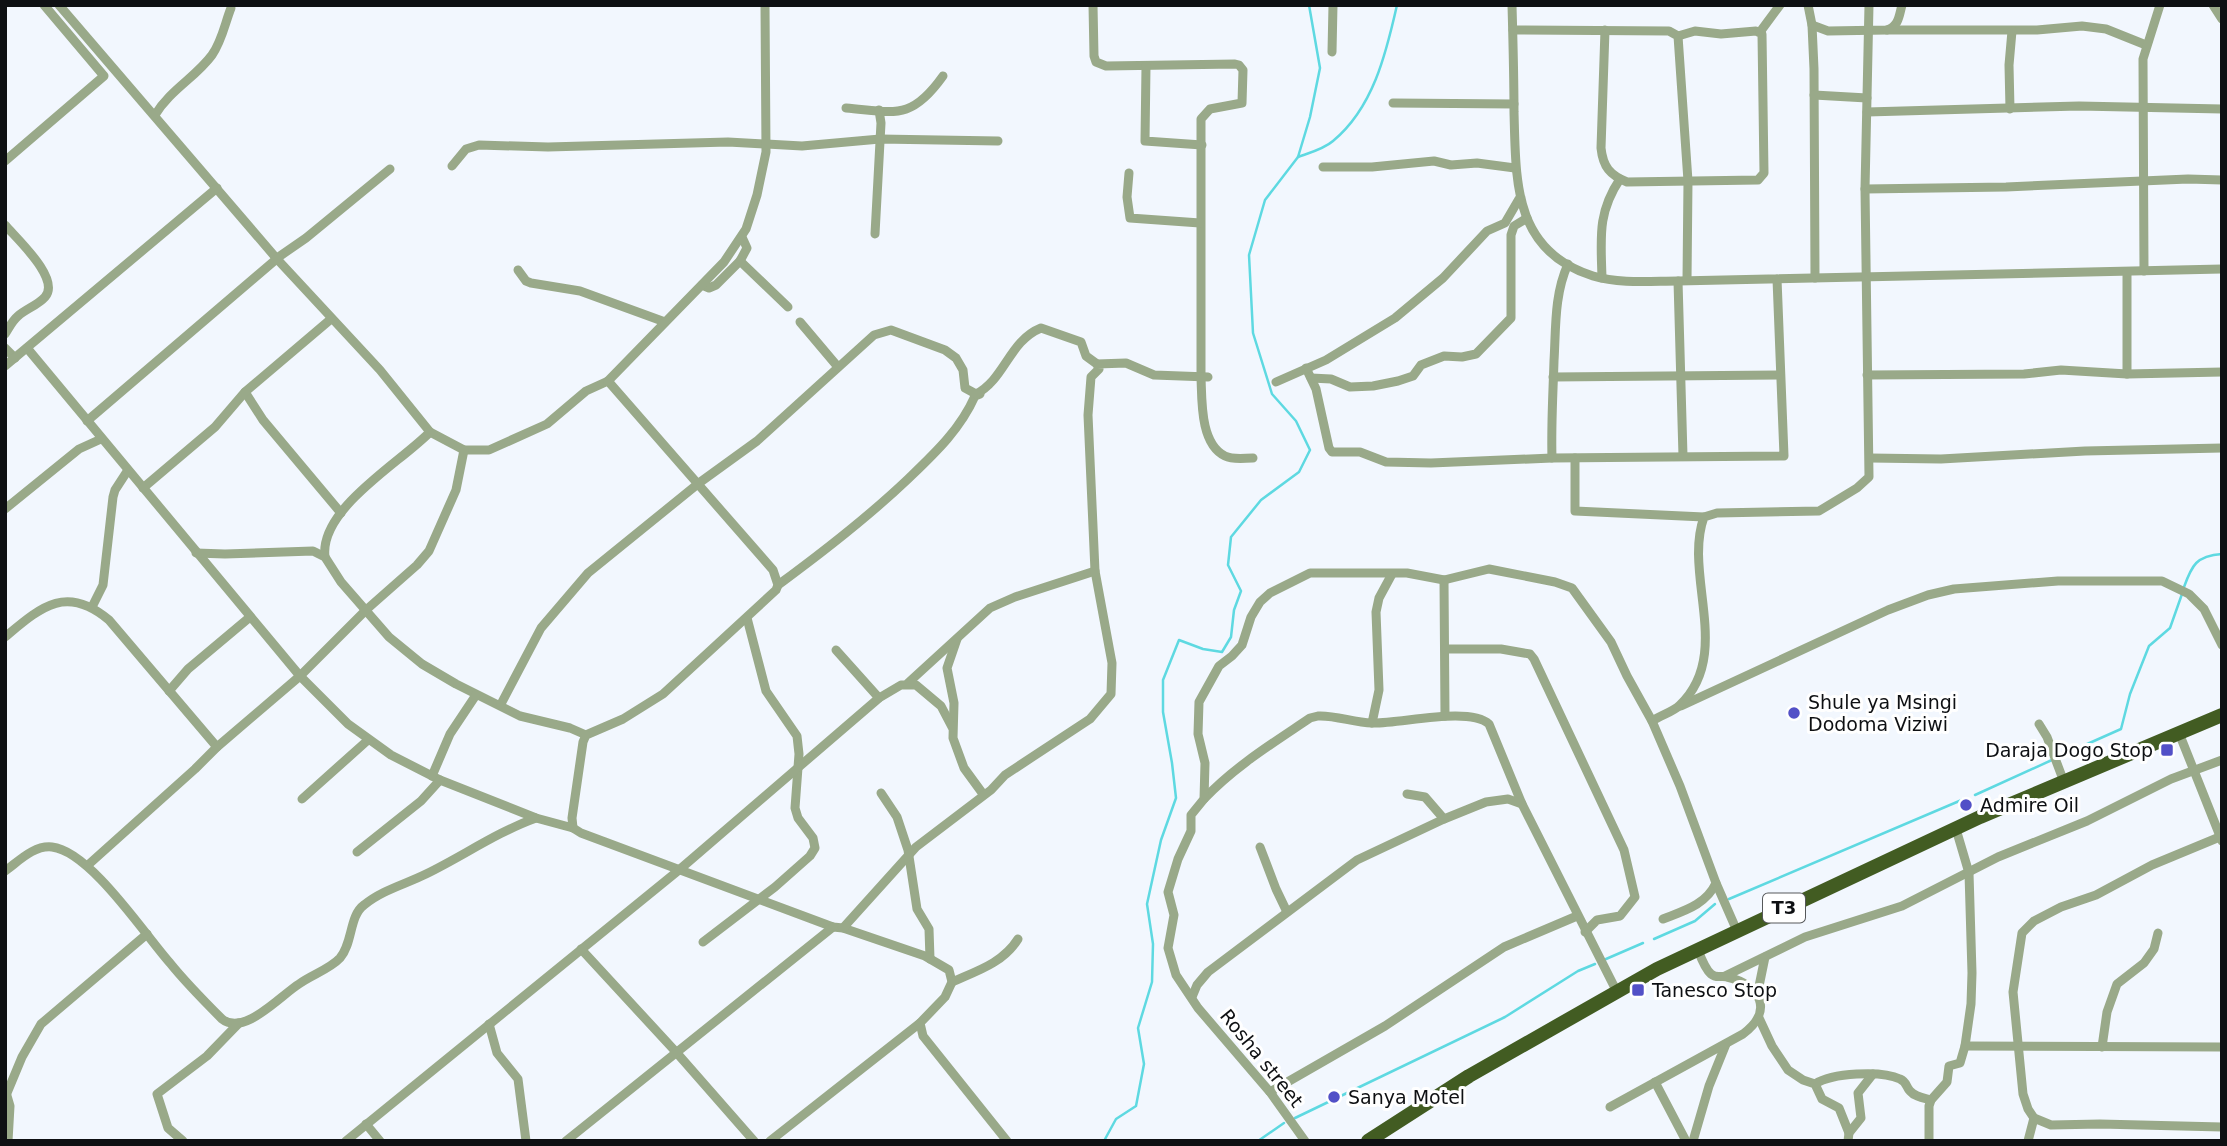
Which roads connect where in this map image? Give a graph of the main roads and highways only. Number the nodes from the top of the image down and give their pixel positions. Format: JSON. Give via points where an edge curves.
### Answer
{"nodes":[{"id":1,"x":2222,"y":715,"type":"edge"},
{"id":2,"x":1367,"y":1141,"type":"edge"}],
"edges":[{"from":1,"to":2,"type":"highway","number":"T3","via":[[2062,776],[1698,950],[1469,1076]]}]}
